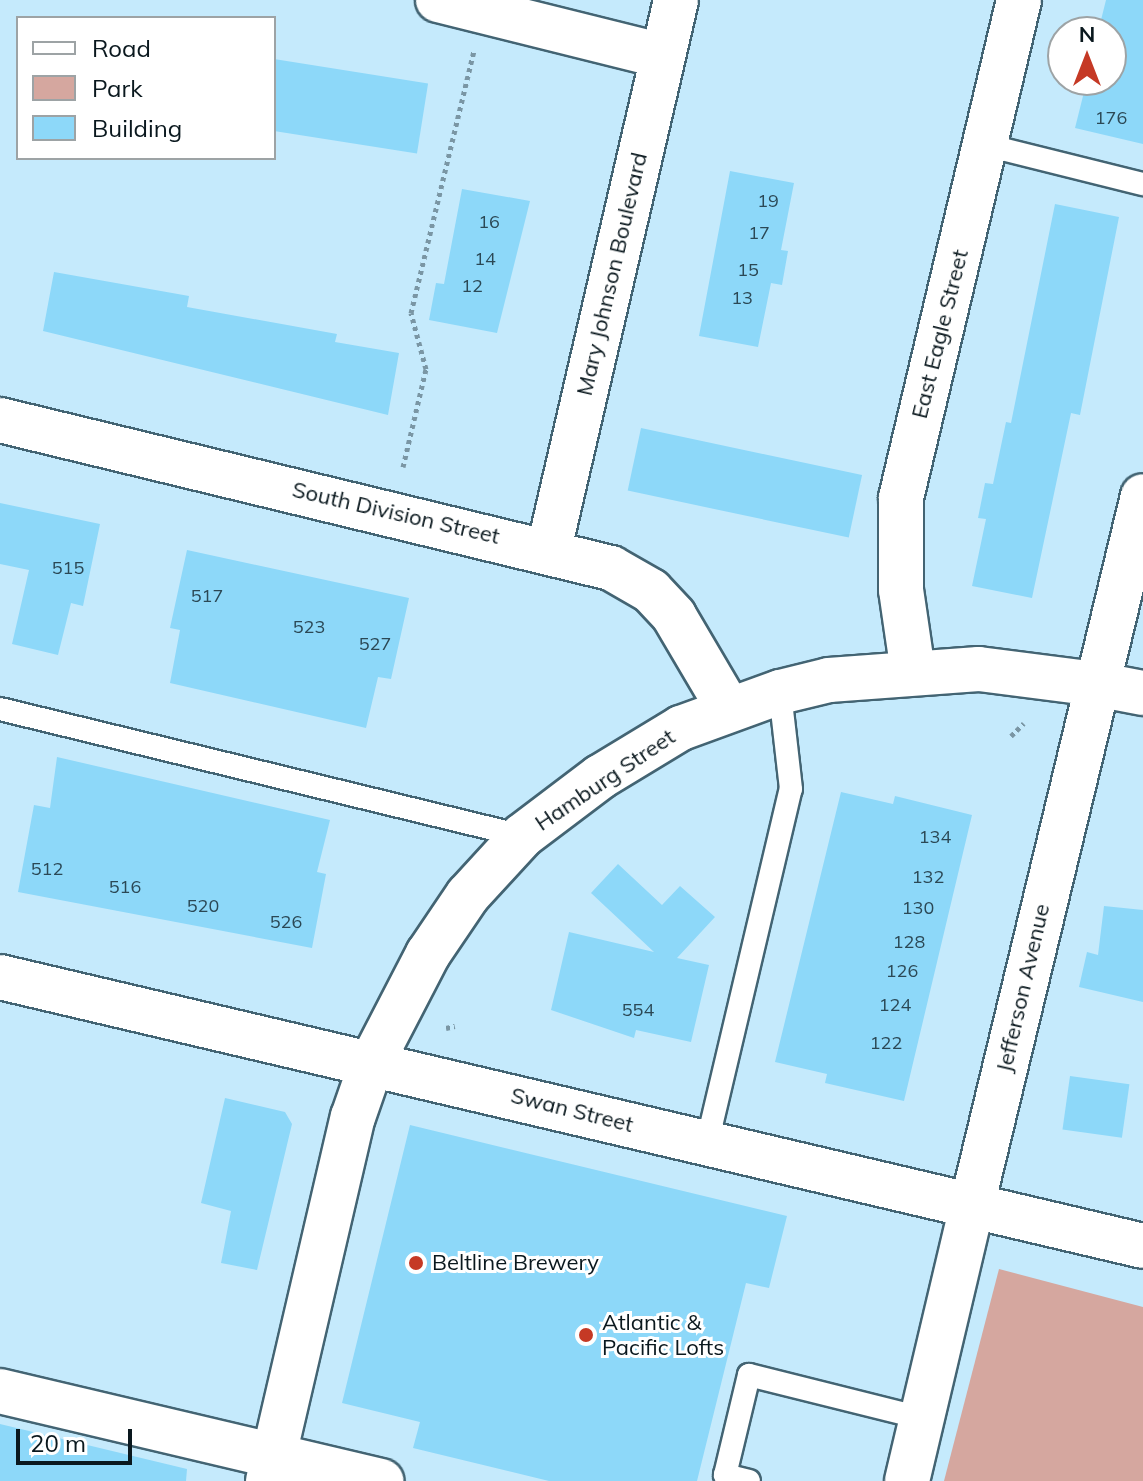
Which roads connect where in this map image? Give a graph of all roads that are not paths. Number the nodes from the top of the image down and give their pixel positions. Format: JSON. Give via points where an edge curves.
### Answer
{"nodes":[{"id":1,"x":438,"y":0,"type":"edge"},
{"id":2,"x":676,"y":0,"type":"edge"},
{"id":3,"x":1019,"y":0,"type":"edge"},
{"id":4,"x":662,"y":56,"type":"junction"},
{"id":5,"x":986,"y":145,"type":"junction"},
{"id":6,"x":1143,"y":184,"type":"edge"},
{"id":7,"x":0,"y":420,"type":"edge"},
{"id":8,"x":1143,"y":496,"type":"edge"},
{"id":9,"x":549,"y":549,"type":"junction"},
{"id":10,"x":1130,"y":602,"type":"edge"},
{"id":11,"x":913,"y":672,"type":"junction"},
{"id":12,"x":1096,"y":684,"type":"junction"},
{"id":13,"x":780,"y":692,"type":"junction"},
{"id":14,"x":1143,"y":693,"type":"edge"},
{"id":15,"x":727,"y":706,"type":"junction"},
{"id":16,"x":0,"y":709,"type":"edge"},
{"id":17,"x":522,"y":836,"type":"junction"},
{"id":18,"x":0,"y":977,"type":"edge"},
{"id":19,"x":372,"y":1062,"type":"junction"},
{"id":20,"x":707,"y":1143,"type":"junction"},
{"id":21,"x":972,"y":1205,"type":"junction"},
{"id":22,"x":1143,"y":1246,"type":"edge"},
{"id":23,"x":0,"y":1391,"type":"edge"},
{"id":24,"x":922,"y":1418,"type":"junction"},
{"id":25,"x":271,"y":1468,"type":"edge"},
{"id":26,"x":382,"y":1481,"type":"edge"},
{"id":27,"x":749,"y":1481,"type":"edge"},
{"id":28,"x":907,"y":1481,"type":"edge"}],
"edges":[{"from":1,"to":4,"type":"street"},
{"from":2,"to":4,"type":"street","name":"Mary Johnson Boulevard"},
{"from":3,"to":5,"type":"street","name":"East Eagle Street"},
{"from":4,"to":9,"type":"street","name":"Mary Johnson Boulevard"},
{"from":5,"to":6,"type":"lane"},
{"from":5,"to":11,"type":"street","name":"East Eagle Street","via":[[901,498],[901,590]]},
{"from":7,"to":9,"type":"street","name":"South Division Street"},
{"from":8,"to":10,"type":"street","name":"Jefferson Avenue"},
{"from":9,"to":15,"type":"street","name":"South Division Street","via":[[611,568],[651,591],[674,616]]},
{"from":10,"to":12,"type":"street","name":"Jefferson Avenue"},
{"from":11,"to":12,"type":"street","name":"Hamburg Street","via":[[1013,670]]},
{"from":11,"to":13,"type":"street","name":"Hamburg Street"},
{"from":12,"to":14,"type":"street"},
{"from":12,"to":21,"type":"street","name":"Jefferson Avenue"},
{"from":13,"to":15,"type":"street","name":"Hamburg Street"},
{"from":13,"to":20,"type":"lane","via":[[791,789]]},
{"from":15,"to":17,"type":"street","name":"Hamburg Street","via":[[600,777]]},
{"from":16,"to":17,"type":"lane"},
{"from":17,"to":19,"type":"street","name":"Hamburg Street","via":[[468,895],[428,954]]},
{"from":18,"to":19,"type":"street","name":"Swan Street"},
{"from":19,"to":20,"type":"street","name":"Swan Street"},
{"from":19,"to":25,"type":"street","name":"Hamburg Street","via":[[353,1117]]},
{"from":20,"to":21,"type":"street","name":"Swan Street"},
{"from":21,"to":22,"type":"street","name":"Swan Street"},
{"from":21,"to":24,"type":"street","name":"Jefferson Avenue"},
{"from":23,"to":25,"type":"street"},
{"from":24,"to":27,"type":"lane","via":[[749,1375],[725,1475]]},
{"from":24,"to":28,"type":"street","name":"Jefferson Avenue"},
{"from":25,"to":26,"type":"street"}]}
